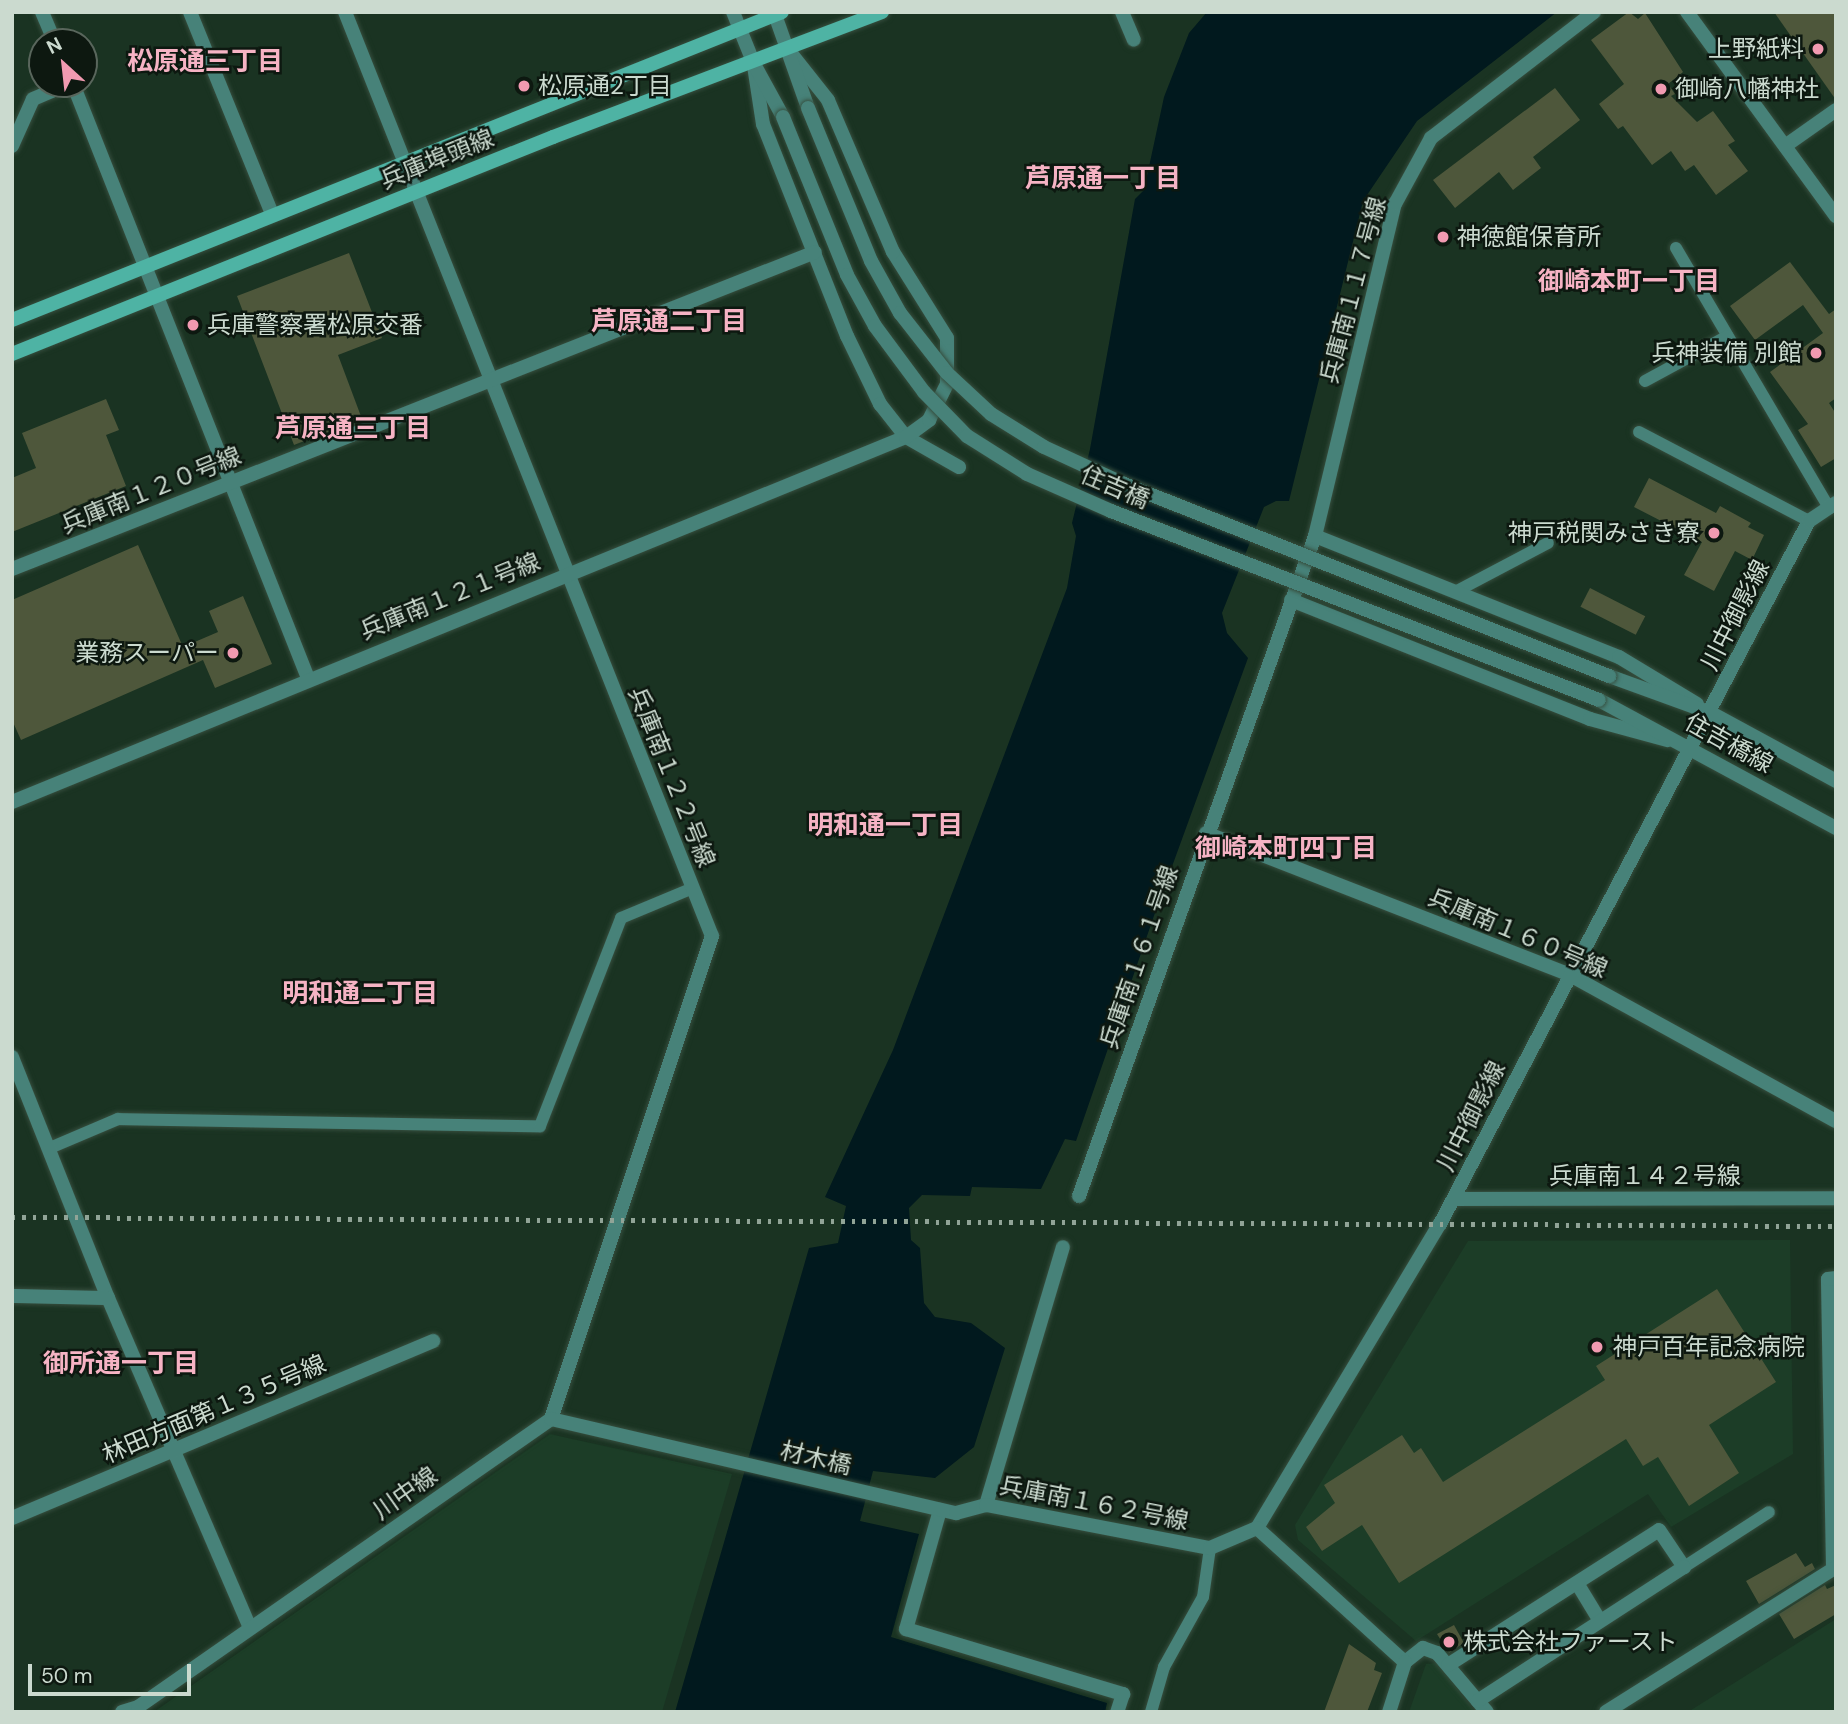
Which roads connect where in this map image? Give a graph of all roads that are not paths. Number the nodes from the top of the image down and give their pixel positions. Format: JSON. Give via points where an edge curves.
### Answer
{"nodes":[{"id":1,"x":190,"y":12,"type":"edge"},
{"id":2,"x":345,"y":12,"type":"edge"},
{"id":3,"x":733,"y":12,"type":"edge"},
{"id":4,"x":882,"y":12,"type":"edge"},
{"id":5,"x":1122,"y":12,"type":"edge"},
{"id":6,"x":1594,"y":12,"type":"edge"},
{"id":7,"x":1687,"y":12,"type":"edge"},
{"id":8,"x":777,"y":13,"type":"edge"},
{"id":9,"x":740,"y":30,"type":"junction"},
{"id":10,"x":1134,"y":40,"type":"dead end"},
{"id":11,"x":789,"y":51,"type":"junction"},
{"id":12,"x":754,"y":64,"type":"junction"},
{"id":13,"x":35,"y":98,"type":"edge"},
{"id":14,"x":76,"y":98,"type":"edge"},
{"id":15,"x":1836,"y":110,"type":"edge"},
{"id":16,"x":12,"y":146,"type":"edge"},
{"id":17,"x":1785,"y":146,"type":"junction"},
{"id":18,"x":403,"y":162,"type":"junction"},
{"id":19,"x":415,"y":193,"type":"junction"},
{"id":20,"x":272,"y":214,"type":"junction"},
{"id":21,"x":1836,"y":216,"type":"edge"},
{"id":22,"x":1676,"y":248,"type":"dead end"},
{"id":23,"x":815,"y":252,"type":"junction"},
{"id":24,"x":145,"y":266,"type":"junction"},
{"id":25,"x":156,"y":295,"type":"junction"},
{"id":26,"x":12,"y":320,"type":"edge"},
{"id":27,"x":1728,"y":336,"type":"junction"},
{"id":28,"x":12,"y":354,"type":"edge"},
{"id":29,"x":489,"y":381,"type":"junction"},
{"id":30,"x":1645,"y":381,"type":"dead end"},
{"id":31,"x":1639,"y":432,"type":"dead end"},
{"id":32,"x":906,"y":436,"type":"junction"},
{"id":33,"x":959,"y":467,"type":"dead end"},
{"id":34,"x":230,"y":482,"type":"junction"},
{"id":35,"x":1833,"y":505,"type":"edge"},
{"id":36,"x":1809,"y":521,"type":"junction"},
{"id":37,"x":1315,"y":536,"type":"junction"},
{"id":38,"x":1548,"y":543,"type":"dead end"},
{"id":39,"x":12,"y":569,"type":"edge"},
{"id":40,"x":567,"y":574,"type":"junction"},
{"id":41,"x":1455,"y":592,"type":"junction"},
{"id":42,"x":1291,"y":600,"type":"junction"},
{"id":43,"x":1609,"y":676,"type":"joint"},
{"id":44,"x":308,"y":678,"type":"junction"},
{"id":45,"x":1599,"y":700,"type":"joint"},
{"id":46,"x":1711,"y":713,"type":"junction"},
{"id":47,"x":1692,"y":747,"type":"junction"},
{"id":48,"x":1836,"y":782,"type":"edge"},
{"id":49,"x":12,"y":802,"type":"edge"},
{"id":50,"x":1836,"y":828,"type":"edge"},
{"id":51,"x":1206,"y":833,"type":"junction"},
{"id":52,"x":693,"y":888,"type":"junction"},
{"id":53,"x":1570,"y":975,"type":"junction"},
{"id":54,"x":12,"y":1057,"type":"edge"},
{"id":55,"x":1836,"y":1121,"type":"edge"},
{"id":56,"x":50,"y":1148,"type":"junction"},
{"id":57,"x":1079,"y":1196,"type":"dead end"},
{"id":58,"x":1836,"y":1198,"type":"edge"},
{"id":59,"x":1454,"y":1199,"type":"junction"},
{"id":60,"x":1063,"y":1247,"type":"dead end"},
{"id":61,"x":1836,"y":1278,"type":"edge"},
{"id":62,"x":12,"y":1296,"type":"edge"},
{"id":63,"x":108,"y":1298,"type":"junction"},
{"id":64,"x":433,"y":1341,"type":"dead end"},
{"id":65,"x":551,"y":1419,"type":"junction"},
{"id":66,"x":176,"y":1449,"type":"junction"},
{"id":67,"x":879,"y":1497,"type":"joint"},
{"id":68,"x":986,"y":1505,"type":"junction"},
{"id":69,"x":940,"y":1510,"type":"junction"},
{"id":70,"x":1769,"y":1512,"type":"dead end"},
{"id":71,"x":12,"y":1518,"type":"edge"},
{"id":72,"x":1257,"y":1528,"type":"junction"},
{"id":73,"x":1210,"y":1548,"type":"junction"},
{"id":74,"x":1684,"y":1567,"type":"junction"},
{"id":75,"x":1834,"y":1568,"type":"edge"},
{"id":76,"x":1577,"y":1583,"type":"junction"},
{"id":77,"x":1600,"y":1621,"type":"junction"},
{"id":78,"x":250,"y":1628,"type":"junction"},
{"id":79,"x":1405,"y":1662,"type":"junction"},
{"id":80,"x":1448,"y":1665,"type":"junction"},
{"id":81,"x":1482,"y":1706,"type":"edge"},
{"id":82,"x":122,"y":1712,"type":"edge"},
{"id":83,"x":1117,"y":1712,"type":"edge"},
{"id":84,"x":1151,"y":1712,"type":"edge"},
{"id":85,"x":1389,"y":1712,"type":"edge"},
{"id":86,"x":1606,"y":1712,"type":"edge"}],
"edges":[{"from":1,"to":20,"type":"street"},
{"from":2,"to":18,"type":"street","name":"兵庫南１２２号線"},
{"from":3,"to":9,"type":"street"},
{"from":4,"to":11,"type":"main road","name":"兵庫埠頭線"},
{"from":5,"to":10,"type":"street"},
{"from":6,"to":37,"type":"street","name":"兵庫南１１７号線","via":[[1431,138],[1395,204]]},
{"from":7,"to":17,"type":"street"},
{"from":8,"to":9,"type":"main road","name":"兵庫埠頭線"},
{"from":8,"to":11,"type":"street"},
{"from":9,"to":12,"type":"street"},
{"from":9,"to":18,"type":"main road","name":"兵庫埠頭線"},
{"from":11,"to":12,"type":"main road","name":"兵庫埠頭線"},
{"from":11,"to":32,"type":"street","name":"兵庫南１２１号線","via":[[828,100],[893,252],[947,338],[947,384],[929,420]]},
{"from":11,"to":43,"type":"street","name":"住吉橋","bridge":true,"via":[[871,261],[900,313],[947,373],[991,414],[1044,447],[1124,484]]},
{"from":12,"to":19,"type":"main road","name":"兵庫埠頭線"},
{"from":12,"to":23,"type":"street","via":[[763,124]]},
{"from":12,"to":45,"type":"street","name":"住吉橋","bridge":true,"via":[[783,117],[847,275],[875,326],[924,392],[967,436],[1027,474],[1111,511]]},
{"from":13,"to":16,"type":"street"},
{"from":14,"to":24,"type":"street"},
{"from":15,"to":17,"type":"street"},
{"from":17,"to":21,"type":"street"},
{"from":18,"to":19,"type":"street","name":"兵庫南１２２号線"},
{"from":18,"to":20,"type":"main road","name":"兵庫埠頭線"},
{"from":19,"to":25,"type":"main road","name":"兵庫埠頭線"},
{"from":19,"to":29,"type":"street","name":"兵庫南１２２号線"},
{"from":20,"to":24,"type":"main road","name":"兵庫埠頭線"},
{"from":22,"to":27,"type":"lane"},
{"from":23,"to":29,"type":"street","name":"兵庫南１２０号線"},
{"from":23,"to":32,"type":"street","via":[[875,393]]},
{"from":24,"to":25,"type":"street"},
{"from":24,"to":26,"type":"main road","name":"兵庫埠頭線"},
{"from":25,"to":28,"type":"main road","name":"兵庫埠頭線"},
{"from":25,"to":34,"type":"street"},
{"from":27,"to":30,"type":"lane"},
{"from":27,"to":35,"type":"lane"},
{"from":29,"to":34,"type":"street","name":"兵庫南１２０号線"},
{"from":29,"to":40,"type":"street","name":"兵庫南１２２号線"},
{"from":31,"to":36,"type":"lane"},
{"from":32,"to":33,"type":"street"},
{"from":32,"to":40,"type":"street","name":"兵庫南１２１号線"},
{"from":34,"to":39,"type":"street","name":"兵庫南１２０号線"},
{"from":34,"to":44,"type":"street"},
{"from":35,"to":36,"type":"street","name":"川中御影線"},
{"from":36,"to":46,"type":"street","name":"川中御影線"},
{"from":37,"to":41,"type":"street"},
{"from":37,"to":42,"type":"street","name":"兵庫南１６１号線"},
{"from":38,"to":41,"type":"lane"},
{"from":40,"to":44,"type":"street","name":"兵庫南１２１号線"},
{"from":40,"to":52,"type":"street","name":"兵庫南１２２号線"},
{"from":41,"to":46,"type":"street","via":[[1619,657]]},
{"from":42,"to":47,"type":"street","via":[[1590,719]]},
{"from":42,"to":51,"type":"street","name":"兵庫南１６１号線"},
{"from":43,"to":46,"type":"street","name":"住吉橋線"},
{"from":44,"to":49,"type":"street","name":"兵庫南１２１号線"},
{"from":45,"to":47,"type":"street","name":"住吉橋線"},
{"from":46,"to":47,"type":"street","name":"川中御影線"},
{"from":46,"to":48,"type":"street","name":"住吉橋線"},
{"from":47,"to":50,"type":"street","name":"住吉橋線"},
{"from":47,"to":53,"type":"street","name":"川中御影線"},
{"from":51,"to":53,"type":"street","name":"兵庫南１６０号線"},
{"from":51,"to":57,"type":"street","name":"兵庫南１６１号線"},
{"from":52,"to":56,"type":"lane","via":[[621,918],[540,1126],[118,1119]]},
{"from":52,"to":65,"type":"street","name":"兵庫南１２２号線","via":[[712,936]]},
{"from":53,"to":55,"type":"street","name":"兵庫南１６０号線"},
{"from":53,"to":59,"type":"street","name":"川中御影線"},
{"from":54,"to":56,"type":"street"},
{"from":56,"to":63,"type":"street"},
{"from":58,"to":59,"type":"street","name":"兵庫南１４２号線"},
{"from":59,"to":72,"type":"street","name":"川中御影線"},
{"from":60,"to":68,"type":"street"},
{"from":61,"to":75,"type":"street","via":[[1828,1279]]},
{"from":62,"to":63,"type":"street"},
{"from":63,"to":66,"type":"street"},
{"from":64,"to":66,"type":"street","name":"林田方面第１３５号線"},
{"from":65,"to":67,"type":"street","name":"材木橋"},
{"from":65,"to":78,"type":"street","name":"川中線"},
{"from":66,"to":71,"type":"street","name":"林田方面第１３５号線"},
{"from":66,"to":78,"type":"street"},
{"from":67,"to":69,"type":"street","name":"兵庫南１６２号線"},
{"from":68,"to":69,"type":"street","name":"兵庫南１６２号線","via":[[956,1513]]},
{"from":68,"to":73,"type":"street","name":"兵庫南１６２号線"},
{"from":69,"to":83,"type":"street","via":[[906,1629],[1123,1694]]},
{"from":70,"to":74,"type":"lane"},
{"from":72,"to":73,"type":"street","name":"兵庫南１６２号線"},
{"from":72,"to":79,"type":"street"},
{"from":73,"to":84,"type":"lane","via":[[1203,1597],[1164,1667]]},
{"from":74,"to":76,"type":"street","via":[[1660,1530]]},
{"from":74,"to":77,"type":"street"},
{"from":75,"to":86,"type":"street"},
{"from":76,"to":77,"type":"street"},
{"from":76,"to":80,"type":"street"},
{"from":77,"to":81,"type":"street"},
{"from":78,"to":82,"type":"street","name":"川中線","via":[[138,1707]]},
{"from":79,"to":80,"type":"street","via":[[1423,1648],[1437,1653]]},
{"from":79,"to":85,"type":"street"},
{"from":80,"to":81,"type":"street"}]}
